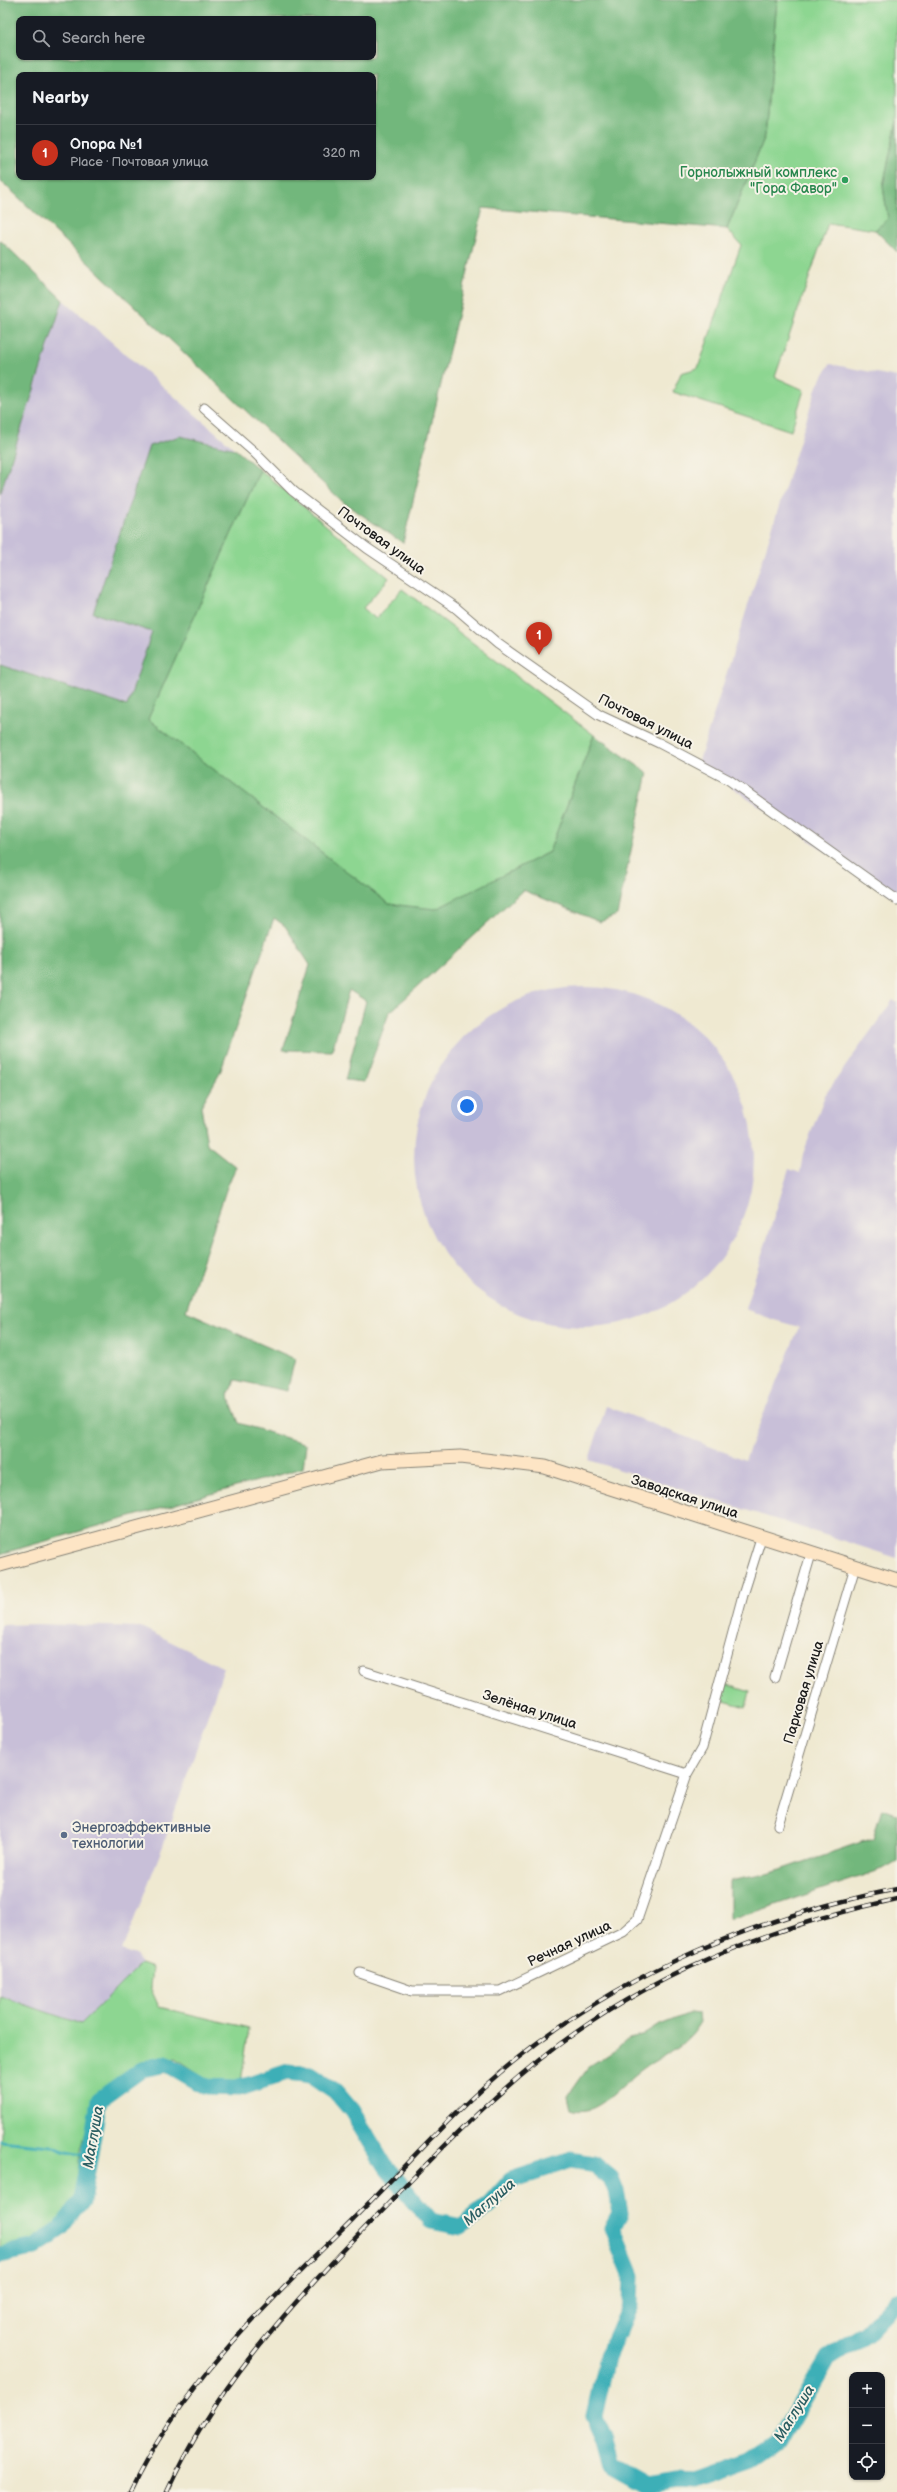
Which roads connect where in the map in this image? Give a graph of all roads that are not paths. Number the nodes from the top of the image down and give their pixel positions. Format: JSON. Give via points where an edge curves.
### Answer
{"nodes":[{"id":1,"x":204,"y":408,"type":"dead end"},
{"id":2,"x":897,"y":900,"type":"edge"},
{"id":3,"x":761,"y":1538,"type":"junction"},
{"id":4,"x":811,"y":1554,"type":"junction"},
{"id":5,"x":0,"y":1565,"type":"edge"},
{"id":6,"x":855,"y":1567,"type":"junction"},
{"id":7,"x":897,"y":1580,"type":"edge"},
{"id":8,"x":364,"y":1671,"type":"dead end"},
{"id":9,"x":775,"y":1677,"type":"dead end"},
{"id":10,"x":687,"y":1774,"type":"junction"},
{"id":11,"x":778,"y":1825,"type":"dead end"},
{"id":12,"x":360,"y":1973,"type":"dead end"}],
"edges":[{"from":1,"to":2,"type":"street","name":"Почтовая улица","via":[[293,491],[372,552],[456,608],[505,648],[599,715],[729,780]]},
{"from":3,"to":4,"type":"main road","name":"Заводская улица"},
{"from":3,"to":5,"type":"main road","name":"Заводская улица","via":[[544,1467],[460,1457],[382,1461]]},
{"from":3,"to":10,"type":"street","via":[[743,1594],[702,1748]]},
{"from":4,"to":6,"type":"main road","name":"Заводская улица"},
{"from":4,"to":9,"type":"street"},
{"from":6,"to":7,"type":"main road","name":"Заводская улица"},
{"from":6,"to":11,"type":"street","name":"Парковая улица"},
{"from":8,"to":10,"type":"street","name":"Зелёная улица"},
{"from":10,"to":12,"type":"street","name":"Речная улица","via":[[637,1920],[623,1932],[500,1991],[412,1991]]}]}
